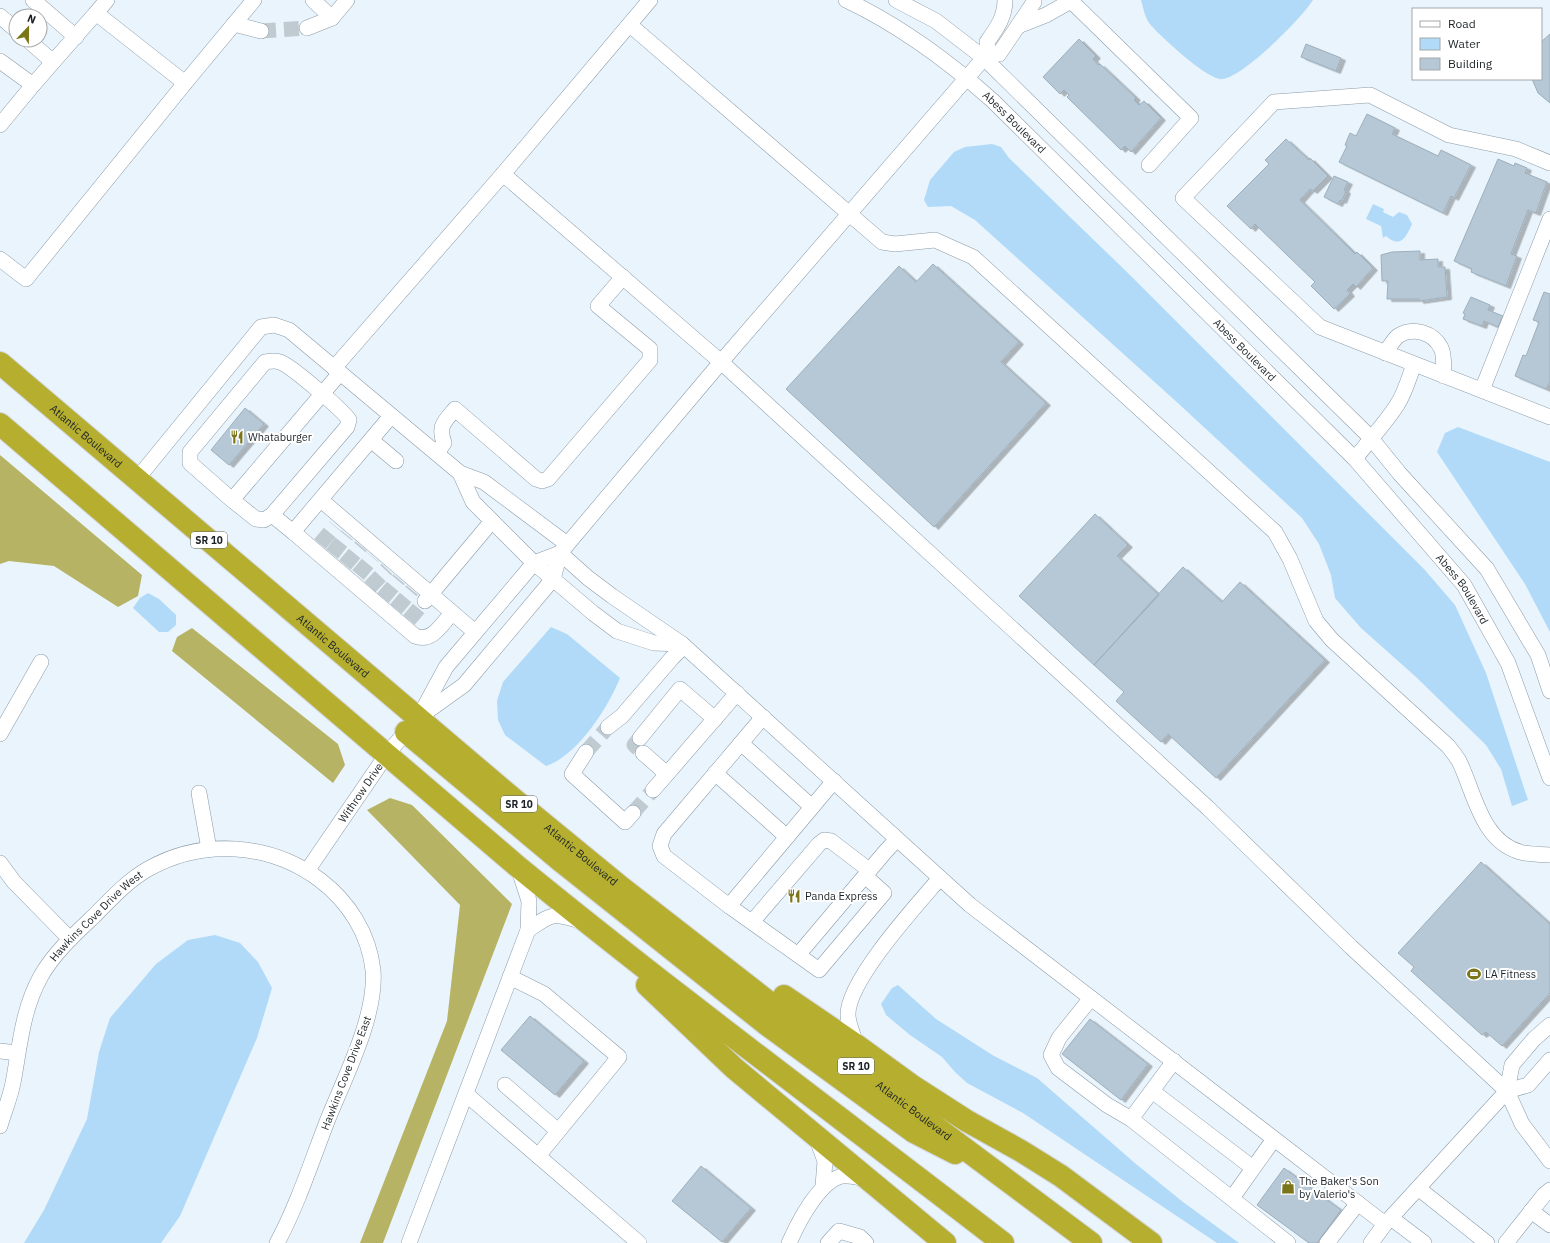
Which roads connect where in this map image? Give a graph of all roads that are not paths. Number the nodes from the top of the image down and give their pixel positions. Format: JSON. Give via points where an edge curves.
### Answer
{"nodes":[{"id":1,"x":33,"y":0,"type":"edge"},
{"id":2,"x":107,"y":0,"type":"edge"},
{"id":3,"x":254,"y":0,"type":"edge"},
{"id":4,"x":313,"y":0,"type":"edge"},
{"id":5,"x":347,"y":0,"type":"edge"},
{"id":6,"x":650,"y":0,"type":"edge"},
{"id":7,"x":846,"y":0,"type":"edge"},
{"id":8,"x":896,"y":0,"type":"edge"},
{"id":9,"x":1005,"y":0,"type":"edge"},
{"id":10,"x":1014,"y":0,"type":"edge"},
{"id":11,"x":1037,"y":1,"type":"edge"},
{"id":12,"x":1071,"y":1,"type":"edge"},
{"id":13,"x":96,"y":13,"type":"junction"},
{"id":14,"x":0,"y":16,"type":"edge"},
{"id":15,"x":332,"y":18,"type":"junction"},
{"id":16,"x":8,"y":23,"type":"edge"},
{"id":17,"x":234,"y":24,"type":"junction"},
{"id":18,"x":630,"y":25,"type":"junction"},
{"id":19,"x":1018,"y":26,"type":"junction"},
{"id":20,"x":308,"y":28,"type":"tunnel mouth"},
{"id":21,"x":261,"y":31,"type":"tunnel mouth"},
{"id":22,"x":76,"y":37,"type":"junction"},
{"id":23,"x":37,"y":48,"type":"edge"},
{"id":24,"x":986,"y":55,"type":"junction"},
{"id":25,"x":0,"y":61,"type":"edge"},
{"id":26,"x":54,"y":62,"type":"junction"},
{"id":27,"x":967,"y":77,"type":"junction"},
{"id":28,"x":185,"y":83,"type":"junction"},
{"id":29,"x":33,"y":86,"type":"junction"},
{"id":30,"x":0,"y":125,"type":"edge"},
{"id":31,"x":1550,"y":163,"type":"edge"},
{"id":32,"x":1149,"y":165,"type":"dead end"},
{"id":33,"x":503,"y":174,"type":"junction"},
{"id":34,"x":850,"y":213,"type":"junction"},
{"id":35,"x":1550,"y":219,"type":"edge"},
{"id":36,"x":0,"y":259,"type":"edge"},
{"id":37,"x":623,"y":277,"type":"junction"},
{"id":38,"x":1385,"y":353,"type":"junction"},
{"id":39,"x":721,"y":362,"type":"junction"},
{"id":40,"x":0,"y":363,"type":"edge"},
{"id":41,"x":1414,"y":364,"type":"junction"},
{"id":42,"x":337,"y":370,"type":"junction"},
{"id":43,"x":1444,"y":376,"type":"junction"},
{"id":44,"x":1482,"y":390,"type":"junction"},
{"id":45,"x":322,"y":394,"type":"junction"},
{"id":46,"x":392,"y":416,"type":"junction"},
{"id":47,"x":1550,"y":417,"type":"edge"},
{"id":48,"x":0,"y":424,"type":"edge"},
{"id":49,"x":1370,"y":437,"type":"junction"},
{"id":50,"x":370,"y":440,"type":"junction"},
{"id":51,"x":437,"y":453,"type":"junction"},
{"id":52,"x":1356,"y":459,"type":"junction"},
{"id":53,"x":396,"y":461,"type":"dead end"},
{"id":54,"x":190,"y":464,"type":"junction"},
{"id":55,"x":460,"y":473,"type":"junction"},
{"id":56,"x":137,"y":479,"type":"junction"},
{"id":57,"x":232,"y":500,"type":"junction"},
{"id":58,"x":321,"y":500,"type":"junction"},
{"id":59,"x":272,"y":515,"type":"junction"},
{"id":60,"x":492,"y":521,"type":"junction"},
{"id":61,"x":293,"y":532,"type":"junction"},
{"id":62,"x":563,"y":548,"type":"junction"},
{"id":63,"x":534,"y":563,"type":"junction"},
{"id":64,"x":553,"y":580,"type":"junction"},
{"id":65,"x":428,"y":598,"type":"junction"},
{"id":66,"x":452,"y":612,"type":"junction"},
{"id":67,"x":475,"y":632,"type":"junction"},
{"id":68,"x":684,"y":645,"type":"junction"},
{"id":69,"x":41,"y":662,"type":"dead end"},
{"id":70,"x":1550,"y":691,"type":"edge"},
{"id":71,"x":737,"y":693,"type":"junction"},
{"id":72,"x":763,"y":717,"type":"junction"},
{"id":73,"x":715,"y":719,"type":"junction"},
{"id":74,"x":412,"y":725,"type":"junction"},
{"id":75,"x":611,"y":729,"type":"tunnel mouth"},
{"id":76,"x":0,"y":734,"type":"edge"},
{"id":77,"x":640,"y":738,"type":"dead end"},
{"id":78,"x":741,"y":743,"type":"junction"},
{"id":79,"x":643,"y":753,"type":"tunnel mouth"},
{"id":80,"x":387,"y":754,"type":"junction"},
{"id":81,"x":586,"y":757,"type":"tunnel mouth"},
{"id":82,"x":715,"y":773,"type":"junction"},
{"id":83,"x":667,"y":774,"type":"junction"},
{"id":84,"x":1550,"y":778,"type":"edge"},
{"id":85,"x":834,"y":781,"type":"junction"},
{"id":86,"x":653,"y":790,"type":"tunnel mouth"},
{"id":87,"x":198,"y":793,"type":"dead end"},
{"id":88,"x":812,"y":807,"type":"junction"},
{"id":89,"x":633,"y":813,"type":"tunnel mouth"},
{"id":90,"x":669,"y":828,"type":"junction"},
{"id":91,"x":787,"y":837,"type":"junction"},
{"id":92,"x":897,"y":839,"type":"junction"},
{"id":93,"x":209,"y":849,"type":"junction"},
{"id":94,"x":777,"y":849,"type":"junction"},
{"id":95,"x":1550,"y":855,"type":"edge"},
{"id":96,"x":0,"y":863,"type":"edge"},
{"id":97,"x":518,"y":866,"type":"junction"},
{"id":98,"x":307,"y":871,"type":"junction"},
{"id":99,"x":867,"y":873,"type":"junction"},
{"id":100,"x":940,"y":878,"type":"junction"},
{"id":101,"x":622,"y":888,"type":"junction"},
{"id":102,"x":729,"y":906,"type":"junction"},
{"id":103,"x":752,"y":922,"type":"junction"},
{"id":104,"x":588,"y":924,"type":"junction"},
{"id":105,"x":528,"y":930,"type":"junction"},
{"id":106,"x":70,"y":939,"type":"junction"},
{"id":107,"x":798,"y":955,"type":"junction"},
{"id":108,"x":510,"y":977,"type":"junction"},
{"id":109,"x":1091,"y":998,"type":"junction"},
{"id":110,"x":1550,"y":1025,"type":"edge"},
{"id":111,"x":856,"y":1045,"type":"junction"},
{"id":112,"x":0,"y":1051,"type":"edge"},
{"id":113,"x":17,"y":1053,"type":"junction"},
{"id":114,"x":1550,"y":1060,"type":"edge"},
{"id":115,"x":1174,"y":1061,"type":"junction"},
{"id":116,"x":505,"y":1086,"type":"dead end"},
{"id":117,"x":1152,"y":1091,"type":"junction"},
{"id":118,"x":1507,"y":1091,"type":"junction"},
{"id":119,"x":466,"y":1094,"type":"junction"},
{"id":120,"x":1131,"y":1119,"type":"junction"},
{"id":121,"x":0,"y":1126,"type":"edge"},
{"id":122,"x":558,"y":1131,"type":"junction"},
{"id":123,"x":814,"y":1135,"type":"junction"},
{"id":124,"x":1274,"y":1139,"type":"junction"},
{"id":125,"x":538,"y":1156,"type":"junction"},
{"id":126,"x":1550,"y":1161,"type":"edge"},
{"id":127,"x":1253,"y":1168,"type":"junction"},
{"id":128,"x":868,"y":1179,"type":"junction"},
{"id":129,"x":1008,"y":1180,"type":"junction"},
{"id":130,"x":823,"y":1186,"type":"junction"},
{"id":131,"x":1418,"y":1188,"type":"junction"},
{"id":132,"x":1550,"y":1190,"type":"edge"},
{"id":133,"x":1232,"y":1198,"type":"junction"},
{"id":134,"x":1358,"y":1202,"type":"junction"},
{"id":135,"x":1531,"y":1211,"type":"junction"},
{"id":136,"x":1388,"y":1221,"type":"junction"},
{"id":137,"x":1550,"y":1225,"type":"edge"},
{"id":138,"x":850,"y":1239,"type":"edge"},
{"id":139,"x":1375,"y":1241,"type":"edge"},
{"id":140,"x":277,"y":1243,"type":"edge"},
{"id":141,"x":408,"y":1243,"type":"edge"},
{"id":142,"x":639,"y":1243,"type":"edge"},
{"id":143,"x":789,"y":1243,"type":"edge"},
{"id":144,"x":828,"y":1243,"type":"edge"},
{"id":145,"x":866,"y":1243,"type":"edge"},
{"id":146,"x":945,"y":1243,"type":"edge"},
{"id":147,"x":1003,"y":1243,"type":"edge"},
{"id":148,"x":1091,"y":1243,"type":"edge"},
{"id":149,"x":1152,"y":1243,"type":"edge"},
{"id":150,"x":1288,"y":1243,"type":"edge"},
{"id":151,"x":1326,"y":1243,"type":"edge"},
{"id":152,"x":1424,"y":1243,"type":"edge"},
{"id":153,"x":1487,"y":1243,"type":"edge"},
{"id":154,"x":1506,"y":1243,"type":"edge"}],
"edges":[{"from":1,"to":22,"type":"street"},
{"from":2,"to":13,"type":"street"},
{"from":3,"to":17,"type":"street"},
{"from":4,"to":15,"type":"street"},
{"from":5,"to":15,"type":"street"},
{"from":6,"to":18,"type":"street"},
{"from":7,"to":27,"type":"street","name":"Abess Boulevard","via":[[920,41]]},
{"from":8,"to":24,"type":"street","via":[[936,21]]},
{"from":9,"to":24,"type":"street","via":[[1005,11],[999,26],[987,42]]},
{"from":10,"to":11,"type":"street"},
{"from":11,"to":19,"type":"street"},
{"from":12,"to":19,"type":"street"},
{"from":12,"to":32,"type":"street","via":[[1191,118]]},
{"from":13,"to":22,"type":"street"},
{"from":13,"to":28,"type":"street"},
{"from":14,"to":16,"type":"street"},
{"from":15,"to":20,"type":"street"},
{"from":17,"to":21,"type":"street"},
{"from":17,"to":28,"type":"street"},
{"from":18,"to":33,"type":"street"},
{"from":18,"to":34,"type":"street"},
{"from":19,"to":24,"type":"street","via":[[999,54]]},
{"from":22,"to":26,"type":"street"},
{"from":23,"to":26,"type":"street"},
{"from":24,"to":27,"type":"street"},
{"from":24,"to":49,"type":"street"},
{"from":25,"to":29,"type":"street"},
{"from":26,"to":29,"type":"street"},
{"from":27,"to":34,"type":"street"},
{"from":27,"to":52,"type":"street","name":"Abess Boulevard"},
{"from":28,"to":36,"type":"street","via":[[26,279]]},
{"from":29,"to":30,"type":"street"},
{"from":31,"to":38,"type":"street","via":[[1516,149],[1449,135],[1370,95],[1274,102],[1183,198],[1320,327]]},
{"from":33,"to":37,"type":"street"},
{"from":33,"to":42,"type":"street"},
{"from":34,"to":39,"type":"street"},
{"from":34,"to":95,"type":"street","via":[[882,242],[895,244],[935,240],[973,257],[1275,532],[1290,559],[1316,621],[1332,640],[1448,746],[1458,760],[1480,814],[1491,832],[1519,852]]},
{"from":35,"to":44,"type":"street"},
{"from":37,"to":39,"type":"street"},
{"from":37,"to":51,"type":"street","via":[[598,306],[650,349],[650,360],[548,479],[542,481],[536,478],[454,409],[443,423],[441,430],[444,443]]},
{"from":38,"to":41,"type":"street"},
{"from":38,"to":43,"type":"street","via":[[1398,336],[1412,331],[1424,333],[1436,340],[1442,349]]},
{"from":39,"to":62,"type":"street"},
{"from":39,"to":118,"type":"street","via":[[1208,808],[1351,947]]},
{"from":40,"to":56,"type":"highway","name":"Atlantic Boulevard","number":"SR 10"},
{"from":41,"to":43,"type":"street"},
{"from":41,"to":49,"type":"street","via":[[1398,403],[1383,425]]},
{"from":42,"to":45,"type":"street"},
{"from":42,"to":46,"type":"street"},
{"from":42,"to":56,"type":"street","via":[[289,330],[274,325],[261,327]]},
{"from":43,"to":44,"type":"street"},
{"from":44,"to":47,"type":"street"},
{"from":45,"to":54,"type":"street","via":[[308,394],[284,374],[276,370],[268,372],[194,456]]},
{"from":45,"to":54,"type":"street","via":[[282,362],[265,362],[190,452]]},
{"from":45,"to":57,"type":"street"},
{"from":45,"to":59,"type":"street","via":[[346,414],[349,420],[348,427]]},
{"from":46,"to":50,"type":"street"},
{"from":46,"to":51,"type":"street"},
{"from":48,"to":80,"type":"highway"},
{"from":49,"to":52,"type":"street"},
{"from":49,"to":70,"type":"street","via":[[1400,474],[1488,569],[1538,655]]},
{"from":50,"to":53,"type":"street"},
{"from":50,"to":58,"type":"street"},
{"from":51,"to":55,"type":"street"},
{"from":52,"to":84,"type":"street","name":"Abess Boulevard","via":[[1464,585],[1508,663]]},
{"from":54,"to":57,"type":"street"},
{"from":55,"to":60,"type":"street","via":[[473,502]]},
{"from":55,"to":62,"type":"street","via":[[484,482]]},
{"from":56,"to":74,"type":"highway","name":"Atlantic Boulevard","number":"SR 10"},
{"from":57,"to":59,"type":"street","via":[[256,518],[264,520]]},
{"from":58,"to":61,"type":"street"},
{"from":58,"to":65,"type":"street","via":[[338,522]]},
{"from":59,"to":61,"type":"street"},
{"from":60,"to":63,"type":"street"},
{"from":60,"to":65,"type":"street"},
{"from":61,"to":66,"type":"street","via":[[317,547],[355,579],[406,623],[416,636],[430,638]]},
{"from":62,"to":63,"type":"street"},
{"from":62,"to":64,"type":"street"},
{"from":62,"to":68,"type":"street","via":[[606,592]]},
{"from":63,"to":64,"type":"street"},
{"from":63,"to":67,"type":"street"},
{"from":64,"to":68,"type":"street","via":[[617,631],[654,643]]},
{"from":64,"to":74,"type":"street","via":[[464,685]]},
{"from":65,"to":66,"type":"street"},
{"from":66,"to":67,"type":"street"},
{"from":67,"to":74,"type":"street","via":[[446,666]]},
{"from":68,"to":71,"type":"street"},
{"from":68,"to":75,"type":"street"},
{"from":69,"to":76,"type":"street"},
{"from":71,"to":72,"type":"street"},
{"from":71,"to":73,"type":"street"},
{"from":72,"to":78,"type":"street"},
{"from":72,"to":85,"type":"street"},
{"from":73,"to":77,"type":"street","via":[[680,689]]},
{"from":73,"to":83,"type":"street"},
{"from":74,"to":80,"type":"street","name":"Withrow Drive"},
{"from":74,"to":101,"type":"highway","name":"Atlantic Boulevard","number":"SR 10"},
{"from":74,"to":129,"type":"highway","via":[[562,862],[766,1024],[914,1132]]},
{"from":78,"to":82,"type":"street"},
{"from":78,"to":88,"type":"street"},
{"from":79,"to":83,"type":"street"},
{"from":80,"to":97,"type":"highway"},
{"from":80,"to":98,"type":"street","name":"Withrow Drive"},
{"from":81,"to":89,"type":"street","via":[[572,774],[625,822]]},
{"from":82,"to":90,"type":"street"},
{"from":82,"to":91,"type":"street"},
{"from":83,"to":86,"type":"street"},
{"from":85,"to":88,"type":"street"},
{"from":85,"to":92,"type":"street"},
{"from":87,"to":93,"type":"street"},
{"from":88,"to":91,"type":"street"},
{"from":90,"to":94,"type":"street","via":[[669,847],[723,889],[730,890],[758,860]]},
{"from":90,"to":102,"type":"street","via":[[661,841],[660,852]]},
{"from":91,"to":94,"type":"street"},
{"from":92,"to":99,"type":"street"},
{"from":92,"to":100,"type":"street"},
{"from":93,"to":98,"type":"street","name":"Hawkins Cove Drive West","via":[[244,849],[268,854]]},
{"from":93,"to":106,"type":"street","name":"Hawkins Cove Drive West","via":[[169,858],[148,869],[122,888]]},
{"from":94,"to":102,"type":"street"},
{"from":96,"to":106,"type":"street","via":[[14,882]]},
{"from":97,"to":104,"type":"highway"},
{"from":97,"to":105,"type":"street","via":[[529,901]]},
{"from":98,"to":140,"type":"street","name":"Hawkins Cove Drive East","via":[[341,899],[356,920],[370,956],[372,995],[364,1027]]},
{"from":99,"to":103,"type":"street","via":[[831,841],[824,840]]},
{"from":99,"to":107,"type":"street"},
{"from":99,"to":107,"type":"street","via":[[884,893],[819,970]]},
{"from":100,"to":109,"type":"street","via":[[970,905]]},
{"from":100,"to":111,"type":"street","via":[[870,965],[855,988],[848,1015]]},
{"from":101,"to":111,"type":"highway"},
{"from":101,"to":129,"type":"highway","name":"Atlantic Boulevard","number":"SR 10","via":[[771,1004]]},
{"from":102,"to":103,"type":"street"},
{"from":103,"to":107,"type":"street"},
{"from":104,"to":105,"type":"street","via":[[564,916],[550,916]]},
{"from":104,"to":123,"type":"highway","via":[[728,1063]]},
{"from":104,"to":147,"type":"highway","via":[[744,1047]]},
{"from":105,"to":108,"type":"street"},
{"from":106,"to":113,"type":"street","name":"Hawkins Cove Drive West","via":[[52,960],[33,991]]},
{"from":108,"to":119,"type":"street"},
{"from":108,"to":122,"type":"street","via":[[544,994],[619,1056]]},
{"from":109,"to":115,"type":"street"},
{"from":109,"to":120,"type":"street","via":[[1059,1038],[1051,1055],[1058,1068],[1107,1105]]},
{"from":110,"to":118,"type":"street","via":[[1534,1038],[1512,1065]]},
{"from":111,"to":149,"type":"highway","via":[[967,1121],[1061,1176]]},
{"from":112,"to":113,"type":"street"},
{"from":113,"to":121,"type":"street","name":"Hawkins Cove Drive West","via":[[12,1085]]},
{"from":114,"to":118,"type":"street","via":[[1528,1084]]},
{"from":115,"to":117,"type":"street"},
{"from":115,"to":124,"type":"street"},
{"from":116,"to":122,"type":"street"},
{"from":117,"to":120,"type":"street"},
{"from":117,"to":127,"type":"street"},
{"from":118,"to":126,"type":"street","via":[[1522,1124]]},
{"from":118,"to":131,"type":"street"},
{"from":119,"to":125,"type":"street"},
{"from":119,"to":141,"type":"street"},
{"from":120,"to":133,"type":"street"},
{"from":122,"to":125,"type":"street"},
{"from":123,"to":128,"type":"highway"},
{"from":123,"to":130,"type":"street","via":[[825,1161]]},
{"from":124,"to":127,"type":"street"},
{"from":124,"to":134,"type":"street"},
{"from":125,"to":142,"type":"street"},
{"from":127,"to":133,"type":"street"},
{"from":128,"to":130,"type":"street","via":[[842,1176]]},
{"from":128,"to":146,"type":"highway"},
{"from":129,"to":148,"type":"highway","name":"Atlantic Boulevard","number":"SR 10"},
{"from":130,"to":143,"type":"street","via":[[797,1225]]},
{"from":131,"to":136,"type":"street"},
{"from":131,"to":153,"type":"street"},
{"from":132,"to":135,"type":"street"},
{"from":133,"to":150,"type":"street"},
{"from":134,"to":136,"type":"street"},
{"from":134,"to":151,"type":"street"},
{"from":135,"to":137,"type":"street"},
{"from":135,"to":154,"type":"street"},
{"from":136,"to":139,"type":"street"},
{"from":136,"to":152,"type":"street"},
{"from":138,"to":144,"type":"street","via":[[839,1230]]},
{"from":138,"to":145,"type":"street","via":[[860,1238]]}]}
